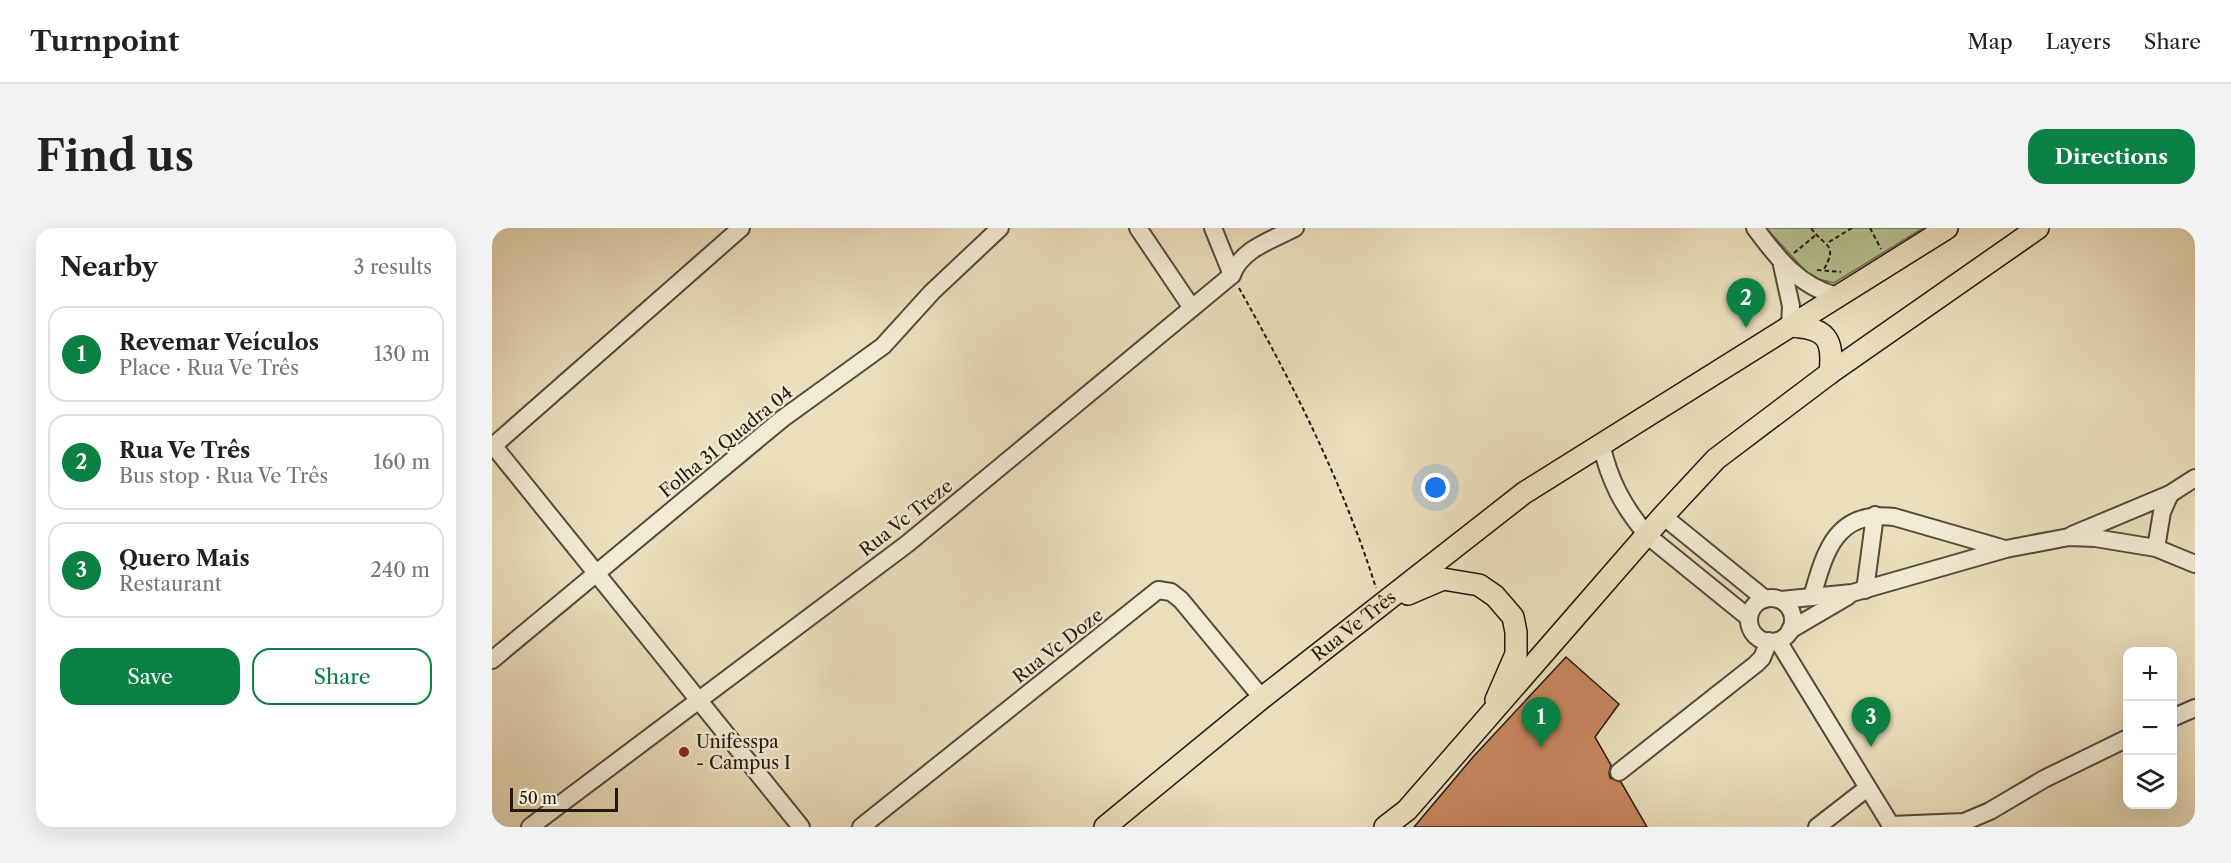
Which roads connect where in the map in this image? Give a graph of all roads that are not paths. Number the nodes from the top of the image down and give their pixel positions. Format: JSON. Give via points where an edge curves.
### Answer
{"nodes":[{"id":1,"x":741,"y":228,"type":"edge"},
{"id":2,"x":1000,"y":228,"type":"edge"},
{"id":3,"x":1138,"y":228,"type":"edge"},
{"id":4,"x":1213,"y":228,"type":"edge"},
{"id":5,"x":1295,"y":228,"type":"edge"},
{"id":6,"x":1755,"y":228,"type":"edge"},
{"id":7,"x":1947,"y":228,"type":"edge"},
{"id":8,"x":2038,"y":228,"type":"edge"},
{"id":9,"x":1788,"y":259,"type":"junction"},
{"id":10,"x":1232,"y":275,"type":"junction"},
{"id":11,"x":1837,"y":296,"type":"junction"},
{"id":12,"x":1192,"y":308,"type":"junction"},
{"id":13,"x":1790,"y":326,"type":"junction"},
{"id":14,"x":1830,"y":373,"type":"junction"},
{"id":15,"x":1601,"y":443,"type":"junction"},
{"id":16,"x":492,"y":446,"type":"edge"},
{"id":17,"x":2195,"y":478,"type":"edge"},
{"id":18,"x":2170,"y":494,"type":"junction"},
{"id":19,"x":1875,"y":515,"type":"junction"},
{"id":20,"x":1663,"y":516,"type":"junction"},
{"id":21,"x":1648,"y":536,"type":"junction"},
{"id":22,"x":2069,"y":537,"type":"junction"},
{"id":23,"x":2156,"y":548,"type":"junction"},
{"id":24,"x":2006,"y":549,"type":"junction"},
{"id":25,"x":2195,"y":564,"type":"edge"},
{"id":26,"x":597,"y":575,"type":"junction"},
{"id":27,"x":1858,"y":592,"type":"junction"},
{"id":28,"x":1812,"y":597,"type":"junction"},
{"id":29,"x":1773,"y":599,"type":"junction"},
{"id":30,"x":1382,"y":606,"type":"junction"},
{"id":31,"x":1749,"y":618,"type":"junction"},
{"id":32,"x":1779,"y":637,"type":"junction"},
{"id":33,"x":492,"y":660,"type":"edge"},
{"id":34,"x":1263,"y":698,"type":"junction"},
{"id":35,"x":697,"y":701,"type":"junction"},
{"id":36,"x":2195,"y":708,"type":"edge"},
{"id":37,"x":2177,"y":716,"type":"edge"},
{"id":38,"x":1489,"y":717,"type":"junction"},
{"id":39,"x":2123,"y":740,"type":"edge"},
{"id":40,"x":1619,"y":772,"type":"dead end"},
{"id":41,"x":1866,"y":789,"type":"junction"},
{"id":42,"x":1405,"y":818,"type":"edge"},
{"id":43,"x":1962,"y":824,"type":"edge"},
{"id":44,"x":1891,"y":826,"type":"edge"},
{"id":45,"x":530,"y":827,"type":"edge"},
{"id":46,"x":801,"y":827,"type":"edge"},
{"id":47,"x":861,"y":827,"type":"edge"},
{"id":48,"x":1105,"y":827,"type":"edge"},
{"id":49,"x":1385,"y":827,"type":"edge"},
{"id":50,"x":1817,"y":827,"type":"edge"}],
"edges":[{"from":1,"to":16,"type":"street"},
{"from":2,"to":26,"type":"street","name":"Folha 31 Quadra 04","via":[[932,292],[884,346],[782,419]]},
{"from":3,"to":12,"type":"street"},
{"from":4,"to":10,"type":"street"},
{"from":5,"to":10,"type":"street","name":"Rua Vc Treze","via":[[1249,251],[1236,263]]},
{"from":6,"to":9,"type":"street"},
{"from":7,"to":11,"type":"main road","name":"Rua Ve Três"},
{"from":8,"to":14,"type":"main road"},
{"from":9,"to":11,"type":"street","via":[[1818,291]]},
{"from":9,"to":13,"type":"street"},
{"from":10,"to":12,"type":"street","name":"Rua Vc Treze"},
{"from":11,"to":13,"type":"main road","name":"Rua Ve Três"},
{"from":12,"to":35,"type":"street","name":"Rua Vc Treze","via":[[907,544]]},
{"from":13,"to":14,"type":"main road","via":[[1821,332],[1828,339],[1832,348]]},
{"from":13,"to":15,"type":"main road","name":"Rua Ve Três"},
{"from":14,"to":20,"type":"main road","via":[[1716,459]]},
{"from":15,"to":21,"type":"street","via":[[1608,474],[1620,499]]},
{"from":15,"to":30,"type":"main road","name":"Rua Ve Três","via":[[1524,493]]},
{"from":16,"to":26,"type":"street"},
{"from":17,"to":18,"type":"street"},
{"from":18,"to":22,"type":"street"},
{"from":18,"to":23,"type":"street","via":[[2162,512]]},
{"from":19,"to":24,"type":"street"},
{"from":19,"to":27,"type":"street"},
{"from":19,"to":28,"type":"street","via":[[1847,525],[1834,539]]},
{"from":20,"to":21,"type":"main road"},
{"from":20,"to":29,"type":"street"},
{"from":21,"to":31,"type":"street"},
{"from":21,"to":38,"type":"main road"},
{"from":22,"to":23,"type":"street"},
{"from":22,"to":24,"type":"street"},
{"from":23,"to":25,"type":"street"},
{"from":24,"to":27,"type":"street"},
{"from":26,"to":33,"type":"street","name":"Folha 31 Quadra 04"},
{"from":26,"to":35,"type":"street"},
{"from":27,"to":28,"type":"street"},
{"from":27,"to":32,"type":"street"},
{"from":28,"to":29,"type":"street"},
{"from":29,"to":31,"type":"street","via":[[1752,609]]},
{"from":29,"to":32,"type":"street","via":[[1792,613]]},
{"from":30,"to":34,"type":"main road","name":"Rua Ve Três"},
{"from":30,"to":38,"type":"main road","via":[[1443,579],[1479,585],[1495,597],[1513,617],[1516,654]]},
{"from":31,"to":32,"type":"street","via":[[1754,634]]},
{"from":32,"to":40,"type":"street","via":[[1756,664]]},
{"from":32,"to":41,"type":"street"},
{"from":34,"to":47,"type":"street","name":"Rua Vc Doze","via":[[1181,600],[1171,592],[1158,590]]},
{"from":34,"to":48,"type":"main road","name":"Rua Ve Três"},
{"from":35,"to":45,"type":"street","name":"Rua Vc Treze"},
{"from":35,"to":46,"type":"street"},
{"from":36,"to":37,"type":"street"},
{"from":38,"to":42,"type":"main road"},
{"from":39,"to":43,"type":"street"},
{"from":41,"to":44,"type":"street"},
{"from":41,"to":50,"type":"street"},
{"from":42,"to":49,"type":"main road"},
{"from":43,"to":44,"type":"street"}]}
